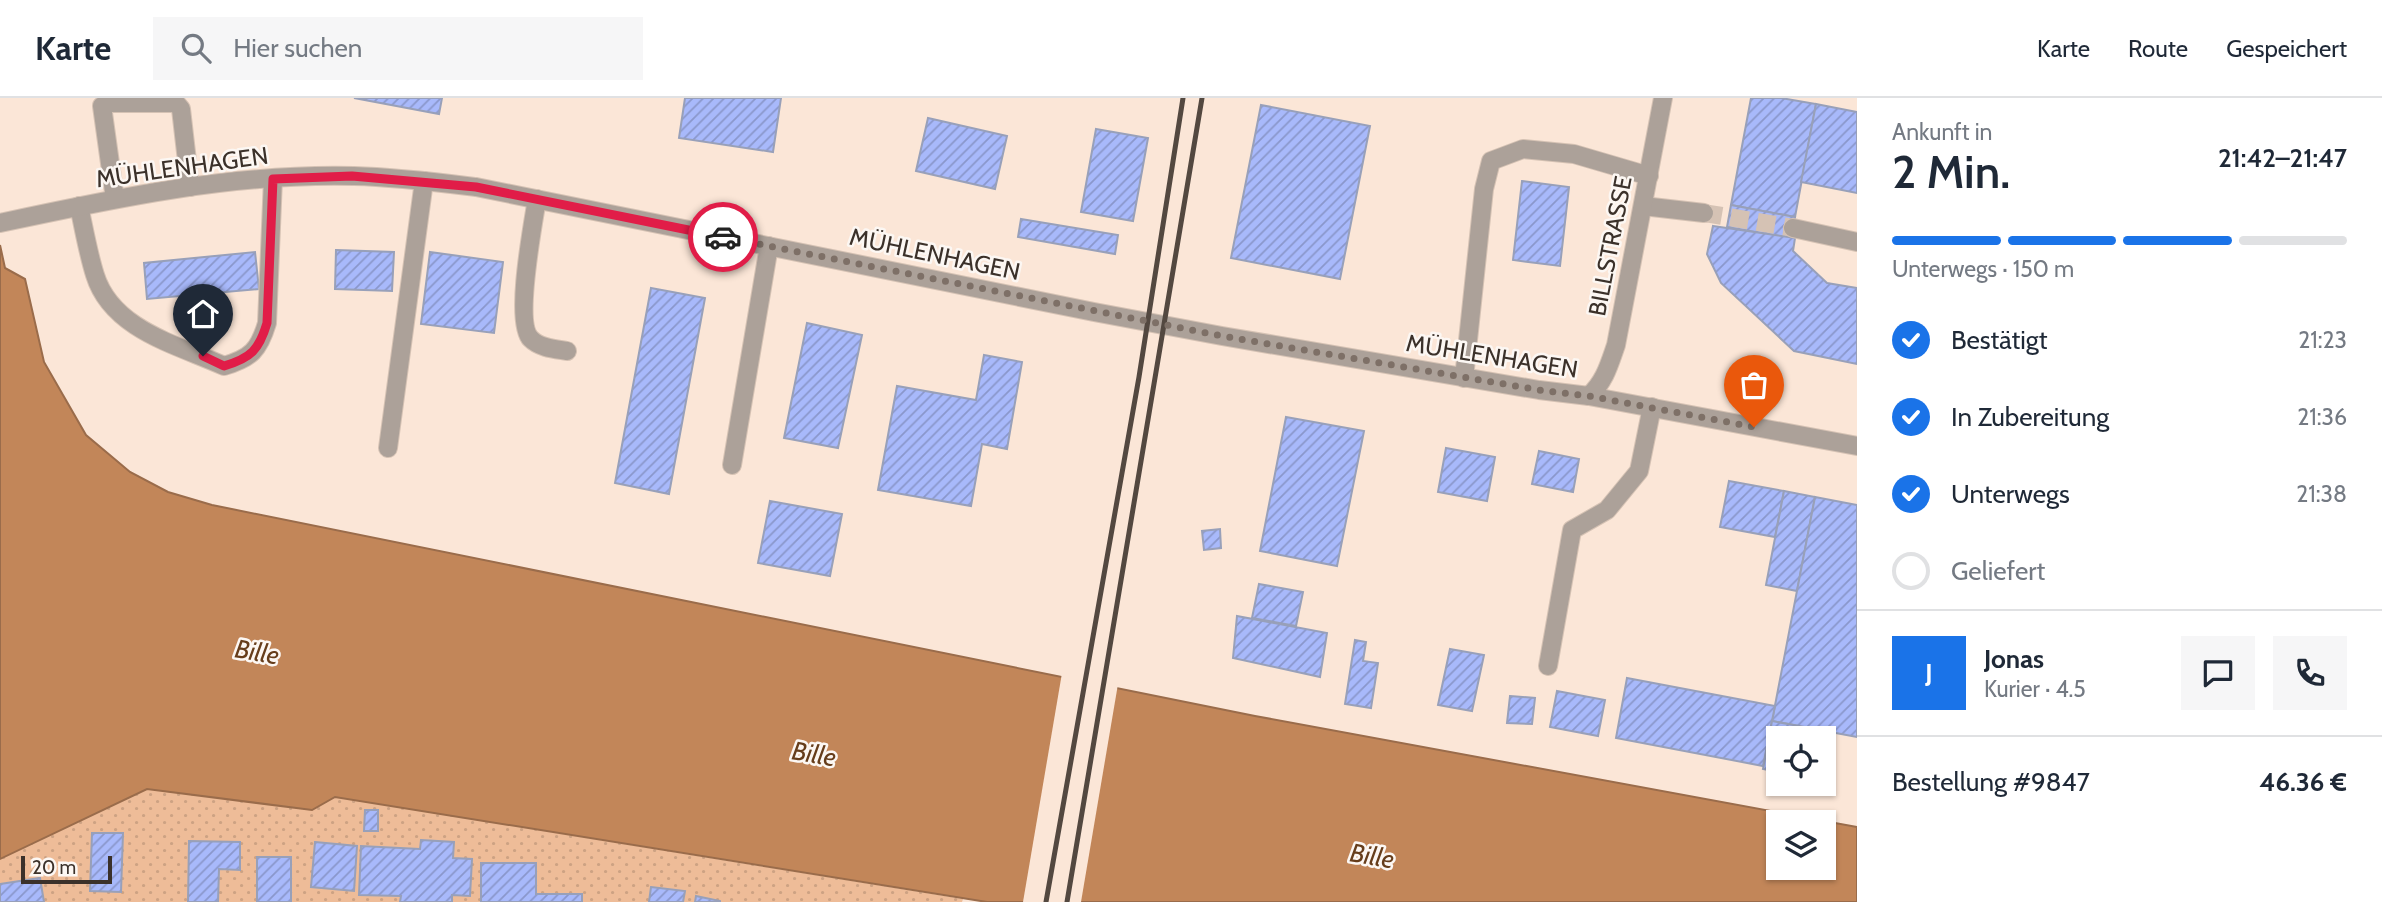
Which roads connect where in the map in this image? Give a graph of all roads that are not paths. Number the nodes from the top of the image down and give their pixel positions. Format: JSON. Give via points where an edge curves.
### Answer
{"nodes":[{"id":1,"x":1664,"y":98,"type":"edge"},
{"id":2,"x":100,"y":102,"type":"edge"},
{"id":3,"x":1648,"y":176,"type":"junction"},
{"id":4,"x":273,"y":179,"type":"junction"},
{"id":5,"x":425,"y":181,"type":"junction"},
{"id":6,"x":190,"y":187,"type":"junction"},
{"id":7,"x":537,"y":199,"type":"junction"},
{"id":8,"x":115,"y":200,"type":"junction"},
{"id":9,"x":79,"y":206,"type":"junction"},
{"id":10,"x":1643,"y":206,"type":"junction"},
{"id":11,"x":1704,"y":213,"type":"tunnel mouth"},
{"id":12,"x":1,"y":223,"type":"edge"},
{"id":13,"x":1793,"y":228,"type":"tunnel mouth"},
{"id":14,"x":1857,"y":242,"type":"edge"},
{"id":15,"x":769,"y":246,"type":"junction"},
{"id":16,"x":567,"y":351,"type":"dead end"},
{"id":17,"x":1464,"y":378,"type":"junction"},
{"id":18,"x":1589,"y":396,"type":"junction"},
{"id":19,"x":1652,"y":407,"type":"junction"},
{"id":20,"x":1857,"y":446,"type":"edge"},
{"id":21,"x":388,"y":448,"type":"dead end"},
{"id":22,"x":732,"y":465,"type":"dead end"},
{"id":23,"x":1548,"y":666,"type":"dead end"}],
"edges":[{"from":1,"to":3,"type":"street","name":"BILLSTRASSE"},
{"from":2,"to":6,"type":"street","via":[[176,103],[181,108]]},
{"from":2,"to":8,"type":"street"},
{"from":3,"to":10,"type":"street","name":"BILLSTRASSE"},
{"from":3,"to":17,"type":"street","via":[[1574,154],[1523,149],[1492,161],[1484,189]]},
{"from":4,"to":5,"type":"street","name":"MÜHLENHAGEN","via":[[352,176]]},
{"from":4,"to":6,"type":"street","name":"MÜHLENHAGEN"},
{"from":4,"to":9,"type":"street","via":[[267,323],[253,352],[224,366],[139,329],[116,311],[95,277]]},
{"from":5,"to":7,"type":"street","name":"MÜHLENHAGEN"},
{"from":5,"to":21,"type":"street"},
{"from":6,"to":8,"type":"street","name":"MÜHLENHAGEN"},
{"from":7,"to":15,"type":"street","name":"MÜHLENHAGEN"},
{"from":7,"to":16,"type":"street","via":[[525,270],[526,329],[530,338],[543,346]]},
{"from":8,"to":9,"type":"street","name":"MÜHLENHAGEN"},
{"from":9,"to":12,"type":"street","name":"MÜHLENHAGEN"},
{"from":10,"to":11,"type":"street"},
{"from":10,"to":18,"type":"street","name":"BILLSTRASSE","via":[[1616,345],[1600,386]]},
{"from":13,"to":14,"type":"street"},
{"from":15,"to":17,"type":"street","name":"MÜHLENHAGEN","via":[[1222,336]]},
{"from":15,"to":22,"type":"street"},
{"from":17,"to":18,"type":"street","name":"MÜHLENHAGEN"},
{"from":18,"to":19,"type":"street","name":"MÜHLENHAGEN"},
{"from":19,"to":20,"type":"street","name":"MÜHLENHAGEN"},
{"from":19,"to":23,"type":"street","via":[[1639,471],[1607,510],[1572,530]]}]}
